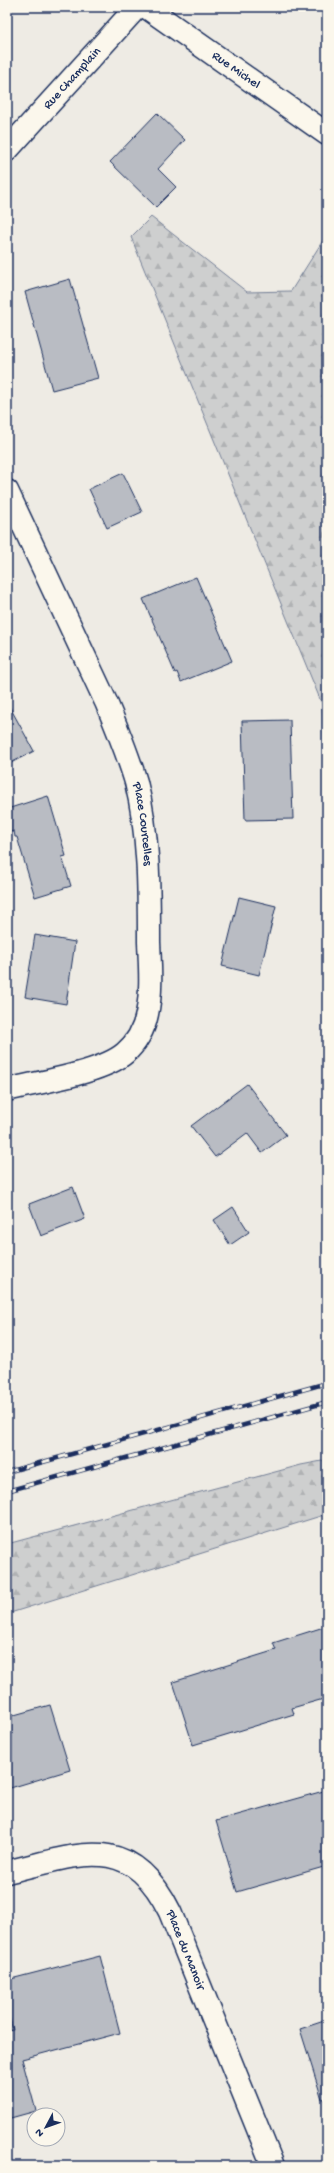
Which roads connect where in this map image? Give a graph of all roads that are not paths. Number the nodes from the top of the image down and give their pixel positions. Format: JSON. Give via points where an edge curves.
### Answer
{"nodes":[{"id":1,"x":137,"y":7,"type":"edge"},
{"id":2,"x":146,"y":7,"type":"edge"},
{"id":3,"x":327,"y":134,"type":"edge"},
{"id":4,"x":7,"y":150,"type":"edge"},
{"id":5,"x":7,"y":491,"type":"edge"},
{"id":6,"x":7,"y":1090,"type":"edge"},
{"id":7,"x":7,"y":1872,"type":"edge"},
{"id":8,"x":273,"y":2166,"type":"edge"}],
"edges":[{"from":1,"to":4,"type":"street","name":"Rue Champlain"},
{"from":2,"to":3,"type":"street","name":"Rue Michel"},
{"from":5,"to":6,"type":"street","name":"Place Courcelles","via":[[106,702],[121,736],[136,782],[147,852],[150,979],[149,1004],[144,1026],[125,1053],[95,1069]]},
{"from":7,"to":8,"type":"street","name":"Place du Manoir","via":[[95,1853],[112,1856],[131,1864],[147,1876],[160,1892],[170,1912]]}]}
